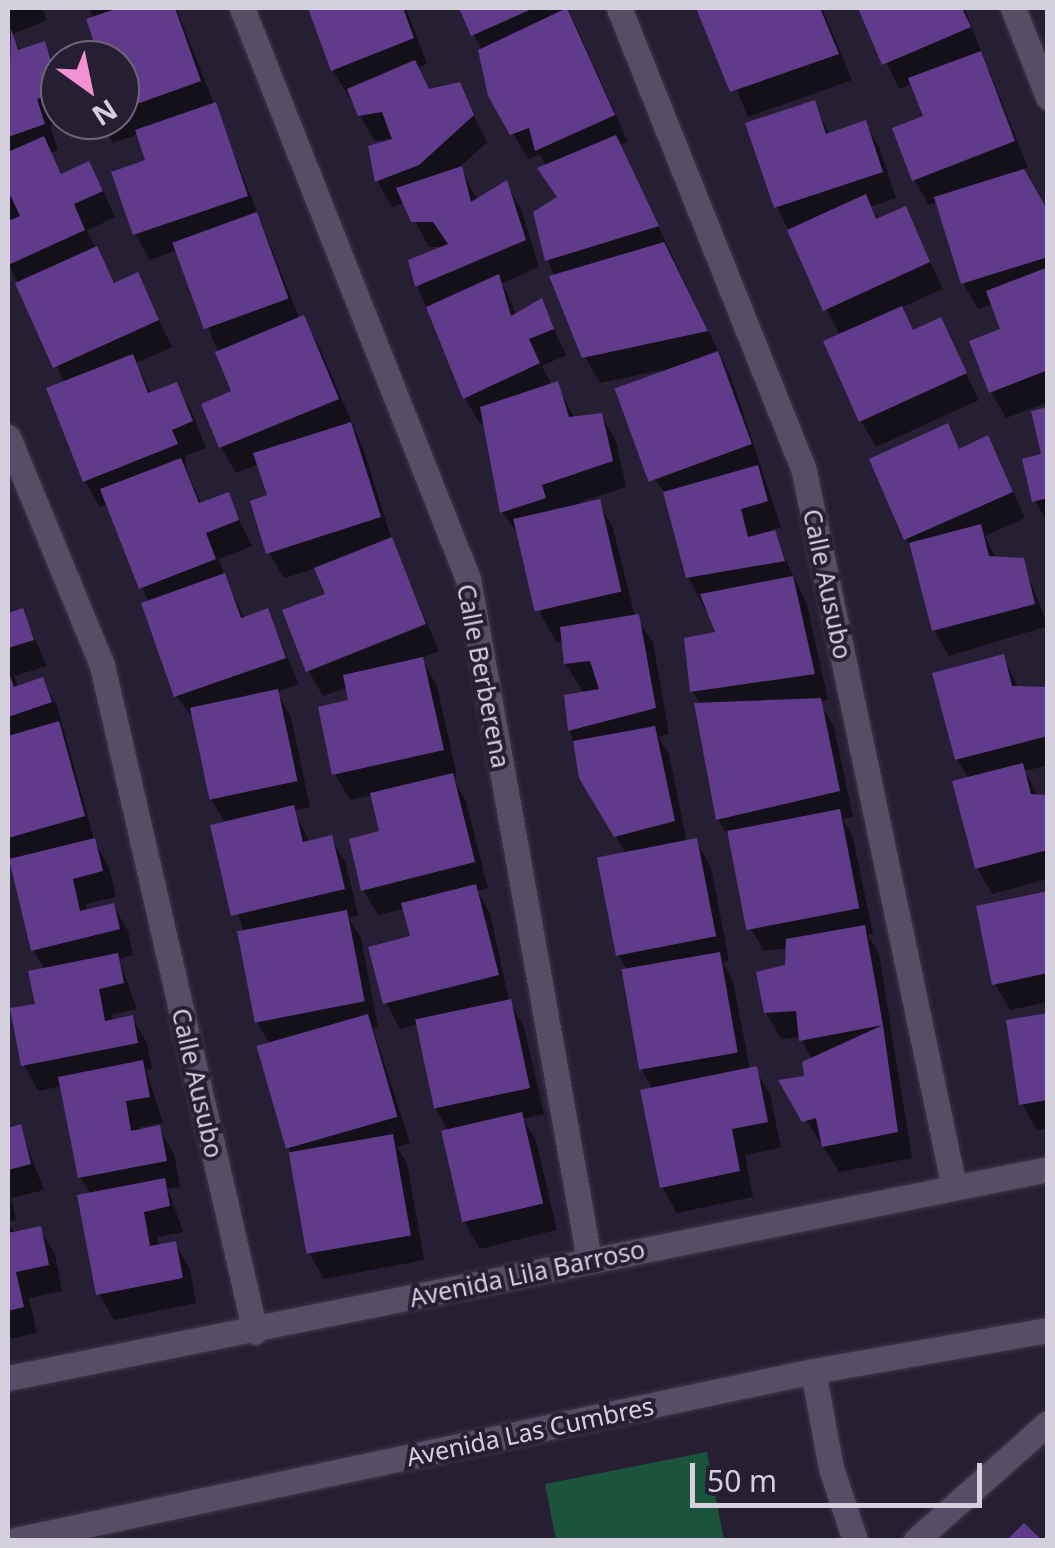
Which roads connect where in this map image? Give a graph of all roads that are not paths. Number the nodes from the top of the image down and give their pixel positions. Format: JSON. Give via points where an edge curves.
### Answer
{"nodes":[{"id":1,"x":242,"y":8,"type":"edge"},
{"id":2,"x":619,"y":8,"type":"edge"},
{"id":3,"x":1013,"y":8,"type":"edge"},
{"id":4,"x":1048,"y":97,"type":"edge"},
{"id":5,"x":8,"y":437,"type":"edge"},
{"id":6,"x":1048,"y":1169,"type":"edge"},
{"id":7,"x":954,"y":1186,"type":"junction"},
{"id":8,"x":589,"y":1259,"type":"junction"},
{"id":9,"x":1048,"y":1330,"type":"edge"},
{"id":10,"x":255,"y":1332,"type":"junction"},
{"id":11,"x":813,"y":1372,"type":"junction"},
{"id":12,"x":8,"y":1378,"type":"edge"},
{"id":13,"x":1048,"y":1423,"type":"edge"},
{"id":14,"x":15,"y":1540,"type":"edge"},
{"id":15,"x":855,"y":1540,"type":"edge"},
{"id":16,"x":916,"y":1540,"type":"edge"}],
"edges":[{"from":1,"to":8,"type":"street","name":"Calle Berberena","via":[[468,579]]},
{"from":2,"to":7,"type":"street","name":"Calle Ausubo","via":[[804,467]]},
{"from":3,"to":4,"type":"street"},
{"from":5,"to":10,"type":"street","name":"Calle Ausubo","via":[[102,665]]},
{"from":6,"to":7,"type":"street","name":"Avenida Lila Barroso"},
{"from":7,"to":8,"type":"street","name":"Avenida Lila Barroso"},
{"from":8,"to":10,"type":"street","name":"Avenida Lila Barroso"},
{"from":9,"to":11,"type":"street","name":"Avenida Las Cumbres"},
{"from":10,"to":12,"type":"street","name":"Avenida Lila Barroso"},
{"from":11,"to":14,"type":"street","name":"Avenida Las Cumbres"},
{"from":11,"to":15,"type":"street","via":[[830,1468]]},
{"from":13,"to":16,"type":"street"}]}
